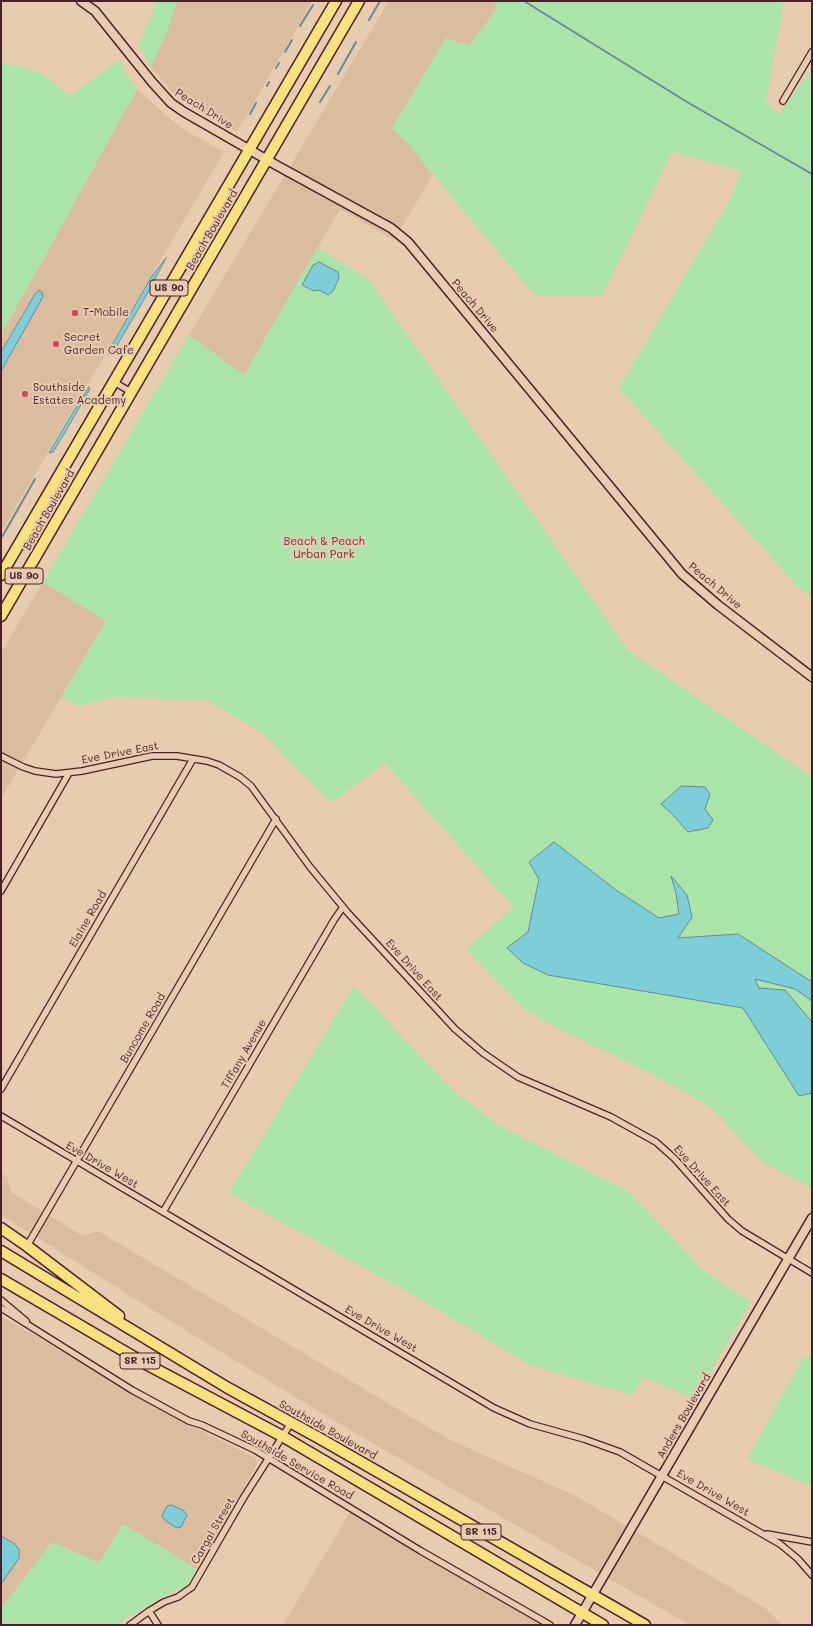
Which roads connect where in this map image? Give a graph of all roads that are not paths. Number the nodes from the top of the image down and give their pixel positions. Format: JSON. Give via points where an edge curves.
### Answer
{"nodes":[{"id":1,"x":81,"y":1,"type":"edge"},
{"id":2,"x":336,"y":1,"type":"edge"},
{"id":3,"x":359,"y":1,"type":"edge"},
{"id":4,"x":812,"y":52,"type":"edge"},
{"id":5,"x":783,"y":101,"type":"dead end"},
{"id":6,"x":250,"y":150,"type":"junction"},
{"id":7,"x":267,"y":160,"type":"junction"},
{"id":8,"x":114,"y":382,"type":"junction"},
{"id":9,"x":131,"y":392,"type":"junction"},
{"id":10,"x":1,"y":575,"type":"edge"},
{"id":11,"x":1,"y":616,"type":"edge"},
{"id":12,"x":812,"y":677,"type":"edge"},
{"id":13,"x":1,"y":756,"type":"edge"},
{"id":14,"x":193,"y":759,"type":"junction"},
{"id":15,"x":68,"y":773,"type":"junction"},
{"id":16,"x":276,"y":819,"type":"junction"},
{"id":17,"x":1,"y":891,"type":"edge"},
{"id":18,"x":343,"y":907,"type":"junction"},
{"id":19,"x":1,"y":1089,"type":"edge"},
{"id":20,"x":1,"y":1116,"type":"edge"},
{"id":21,"x":76,"y":1162,"type":"junction"},
{"id":22,"x":163,"y":1212,"type":"junction"},
{"id":23,"x":812,"y":1218,"type":"edge"},
{"id":24,"x":1,"y":1228,"type":"edge"},
{"id":25,"x":27,"y":1246,"type":"junction"},
{"id":26,"x":1,"y":1252,"type":"edge"},
{"id":27,"x":788,"y":1259,"type":"junction"},
{"id":28,"x":812,"y":1274,"type":"edge"},
{"id":29,"x":1,"y":1279,"type":"edge"},
{"id":30,"x":1,"y":1300,"type":"edge"},
{"id":31,"x":1,"y":1308,"type":"edge"},
{"id":32,"x":32,"y":1327,"type":"junction"},
{"id":33,"x":154,"y":1343,"type":"junction"},
{"id":34,"x":291,"y":1423,"type":"junction"},
{"id":35,"x":282,"y":1436,"type":"junction"},
{"id":36,"x":268,"y":1459,"type":"junction"},
{"id":37,"x":662,"y":1476,"type":"junction"},
{"id":38,"x":763,"y":1533,"type":"junction"},
{"id":39,"x":812,"y":1542,"type":"edge"},
{"id":40,"x":812,"y":1575,"type":"edge"},
{"id":41,"x":592,"y":1595,"type":"junction"},
{"id":42,"x":149,"y":1611,"type":"junction"},
{"id":43,"x":582,"y":1612,"type":"junction"},
{"id":44,"x":130,"y":1625,"type":"edge"},
{"id":45,"x":158,"y":1625,"type":"edge"},
{"id":46,"x":550,"y":1625,"type":"edge"},
{"id":47,"x":575,"y":1625,"type":"edge"},
{"id":48,"x":604,"y":1625,"type":"edge"},
{"id":49,"x":645,"y":1625,"type":"edge"}],
"edges":[{"from":1,"to":6,"type":"street","name":"Peach Drive","via":[[94,11],[171,103]]},
{"from":2,"to":6,"type":"highway","number":"US 90"},
{"from":3,"to":7,"type":"highway","name":"Beach Boulevard","number":"US 90"},
{"from":4,"to":5,"type":"street"},
{"from":6,"to":7,"type":"street","name":"Peach Drive"},
{"from":6,"to":8,"type":"highway","number":"US 90"},
{"from":7,"to":9,"type":"highway","name":"Beach Boulevard","number":"US 90"},
{"from":7,"to":12,"type":"street","name":"Peach Drive","via":[[391,228],[408,242],[682,574]]},
{"from":8,"to":9,"type":"street"},
{"from":8,"to":10,"type":"highway","number":"US 90"},
{"from":9,"to":11,"type":"highway","name":"Beach Boulevard","number":"US 90"},
{"from":13,"to":15,"type":"street","name":"Eve Drive East","via":[[35,771]]},
{"from":14,"to":15,"type":"street","name":"Eve Drive East","via":[[152,756]]},
{"from":14,"to":16,"type":"street","name":"Eve Drive East","via":[[220,765],[240,777],[251,786]]},
{"from":14,"to":19,"type":"street","name":"Elaine Road"},
{"from":15,"to":17,"type":"street"},
{"from":16,"to":18,"type":"street","name":"Eve Drive East","via":[[310,867]]},
{"from":16,"to":21,"type":"street","name":"Buncome Road"},
{"from":18,"to":22,"type":"street","name":"Tiffany Avenue"},
{"from":18,"to":27,"type":"street","name":"Eve Drive East","via":[[440,1015],[483,1053],[518,1077],[611,1117],[656,1142],[675,1159],[728,1219]]},
{"from":20,"to":21,"type":"street","name":"Eve Drive West"},
{"from":21,"to":22,"type":"street","name":"Eve Drive West"},
{"from":21,"to":25,"type":"street","name":"Buncome Road"},
{"from":22,"to":37,"type":"street","name":"Eve Drive West","via":[[494,1408],[530,1424],[609,1447]]},
{"from":23,"to":27,"type":"street","name":"Anders Boulevard"},
{"from":24,"to":25,"type":"highway"},
{"from":25,"to":33,"type":"highway"},
{"from":26,"to":33,"type":"highway","name":"Southside Boulevard","number":"SR 115"},
{"from":27,"to":28,"type":"street","name":"Eve Drive East"},
{"from":27,"to":37,"type":"street","name":"Anders Boulevard"},
{"from":29,"to":35,"type":"highway","number":"SR 115","via":[[146,1364]]},
{"from":30,"to":32,"type":"street","name":"Southside Service Road"},
{"from":31,"to":32,"type":"street","name":"Southside Service Road"},
{"from":32,"to":36,"type":"street","name":"Southside Service Road","via":[[132,1390],[189,1421],[255,1450]]},
{"from":33,"to":34,"type":"highway","name":"Southside Boulevard","number":"SR 115"},
{"from":34,"to":35,"type":"street","name":"Cargal Street"},
{"from":34,"to":41,"type":"highway","name":"Southside Boulevard","number":"SR 115"},
{"from":35,"to":36,"type":"street","name":"Cargal Street"},
{"from":35,"to":43,"type":"highway","number":"SR 115"},
{"from":36,"to":42,"type":"street","name":"Cargal Street","via":[[192,1587],[178,1598],[164,1602]]},
{"from":36,"to":46,"type":"street","name":"Southside Service Road"},
{"from":37,"to":38,"type":"street","name":"Eve Drive West"},
{"from":37,"to":41,"type":"street","name":"Anders Boulevard"},
{"from":38,"to":39,"type":"street"},
{"from":38,"to":40,"type":"street","name":"Eve Drive West","via":[[798,1559]]},
{"from":41,"to":43,"type":"street","name":"Anders Boulevard"},
{"from":41,"to":49,"type":"highway","name":"Southside Boulevard","number":"SR 115"},
{"from":42,"to":44,"type":"street","name":"Cargal Street"},
{"from":42,"to":45,"type":"street"},
{"from":43,"to":47,"type":"street","name":"Anders Boulevard"},
{"from":43,"to":48,"type":"highway","number":"SR 115"}]}
